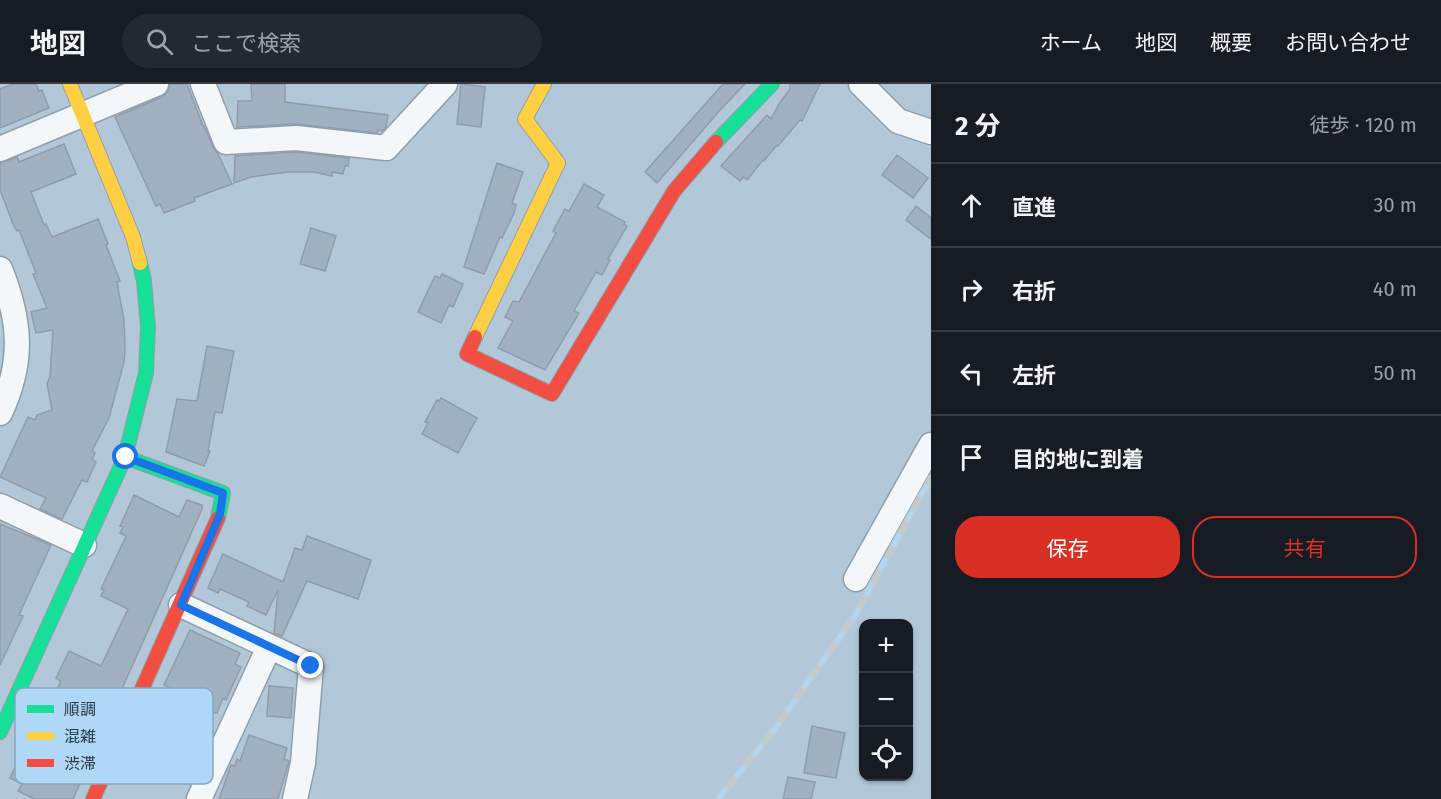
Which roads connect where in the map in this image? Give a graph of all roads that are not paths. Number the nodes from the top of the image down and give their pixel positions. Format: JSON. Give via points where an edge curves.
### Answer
{"nodes":[{"id":1,"x":70,"y":84,"type":"edge"},
{"id":2,"x":156,"y":84,"type":"edge"},
{"id":3,"x":203,"y":84,"type":"edge"},
{"id":4,"x":445,"y":84,"type":"edge"},
{"id":5,"x":544,"y":84,"type":"edge"},
{"id":6,"x":772,"y":84,"type":"edge"},
{"id":7,"x":861,"y":84,"type":"edge"},
{"id":8,"x":82,"y":115,"type":"junction"},
{"id":9,"x":931,"y":132,"type":"edge"},
{"id":10,"x":0,"y":149,"type":"edge"},
{"id":11,"x":0,"y":270,"type":"edge"},
{"id":12,"x":0,"y":413,"type":"edge"},
{"id":13,"x":931,"y":445,"type":"edge"},
{"id":14,"x":126,"y":457,"type":"junction"},
{"id":15,"x":0,"y":506,"type":"edge"},
{"id":16,"x":84,"y":545,"type":"junction"},
{"id":17,"x":856,"y":579,"type":"dead end"},
{"id":18,"x":181,"y":605,"type":"junction"},
{"id":19,"x":269,"y":647,"type":"junction"},
{"id":20,"x":20,"y":688,"type":"edge"},
{"id":21,"x":143,"y":688,"type":"edge"},
{"id":22,"x":15,"y":699,"type":"edge"},
{"id":23,"x":0,"y":732,"type":"edge"},
{"id":24,"x":213,"y":770,"type":"edge"},
{"id":25,"x":100,"y":784,"type":"edge"},
{"id":26,"x":207,"y":784,"type":"edge"},
{"id":27,"x":93,"y":799,"type":"edge"},
{"id":28,"x":200,"y":799,"type":"edge"},
{"id":29,"x":294,"y":799,"type":"edge"}],
"edges":[{"from":1,"to":8,"type":"street"},
{"from":2,"to":8,"type":"street"},
{"from":3,"to":4,"type":"street","via":[[226,142],[296,138],[386,148]]},
{"from":5,"to":6,"type":"street","via":[[525,119],[558,163],[467,354],[552,394],[674,191]]},
{"from":7,"to":9,"type":"street","via":[[898,122]]},
{"from":8,"to":10,"type":"street"},
{"from":8,"to":14,"type":"street","via":[[133,237],[147,304],[146,373]]},
{"from":11,"to":12,"type":"street","via":[[11,297],[18,342],[11,389]]},
{"from":13,"to":17,"type":"street"},
{"from":14,"to":16,"type":"street"},
{"from":14,"to":18,"type":"street","via":[[223,493],[220,514]]},
{"from":15,"to":16,"type":"street"},
{"from":16,"to":20,"type":"street"},
{"from":18,"to":19,"type":"street"},
{"from":18,"to":21,"type":"street"},
{"from":19,"to":24,"type":"street"},
{"from":19,"to":29,"type":"street","via":[[311,666],[303,763]]},
{"from":22,"to":23,"type":"street"},
{"from":25,"to":27,"type":"street"},
{"from":26,"to":28,"type":"street"}]}
